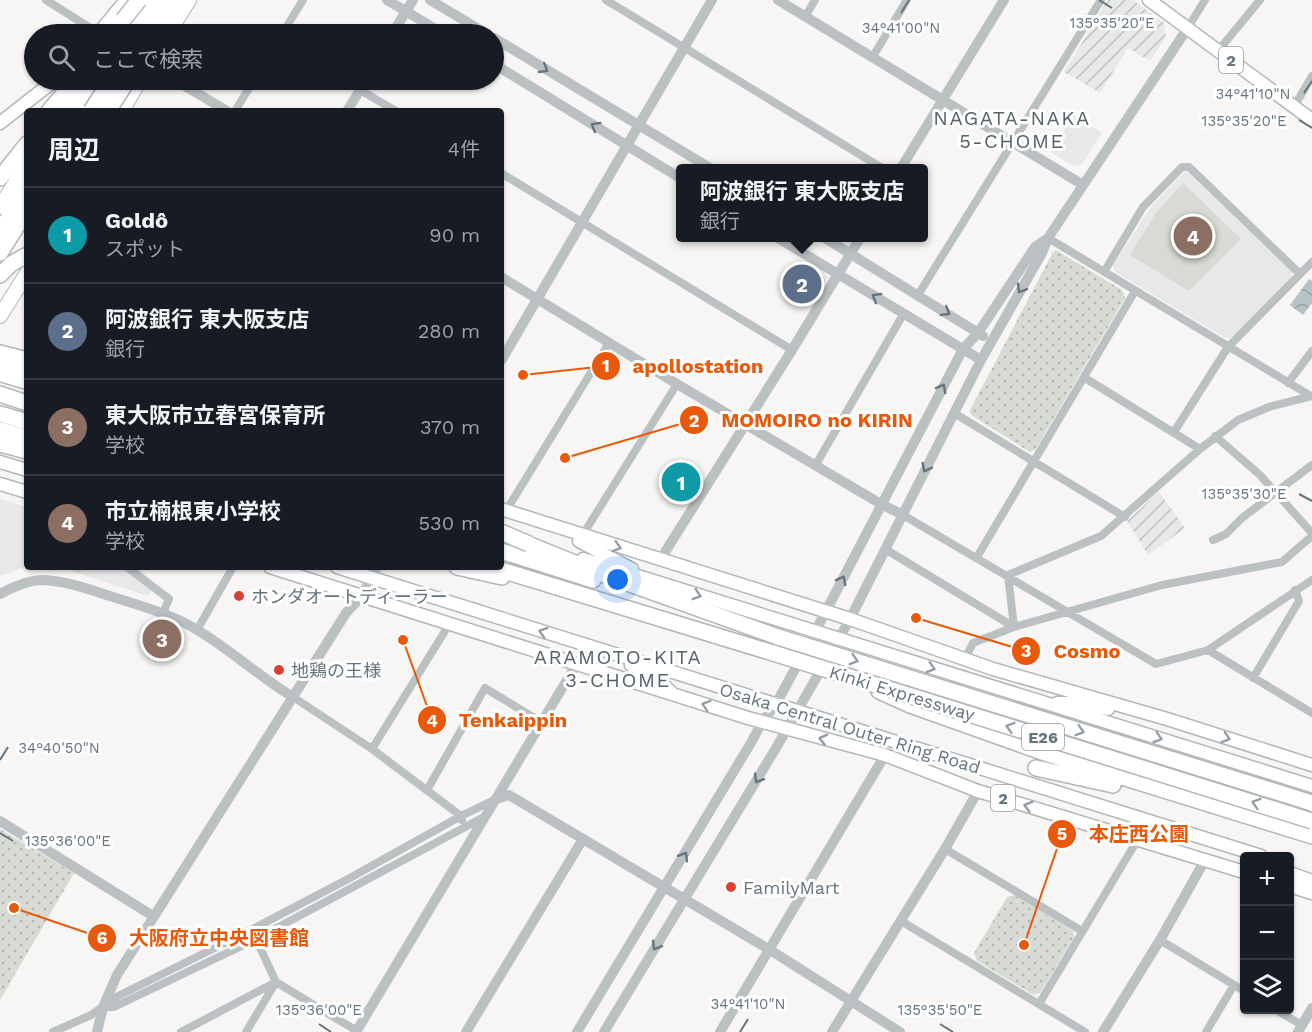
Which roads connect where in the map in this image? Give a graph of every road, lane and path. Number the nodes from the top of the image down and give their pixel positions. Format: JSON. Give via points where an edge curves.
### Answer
{"nodes":[{"id":1,"x":46,"y":0,"type":"edge"},
{"id":2,"x":128,"y":0,"type":"edge"},
{"id":3,"x":138,"y":0,"type":"edge"},
{"id":4,"x":150,"y":0,"type":"edge"},
{"id":5,"x":164,"y":0,"type":"edge"},
{"id":6,"x":171,"y":0,"type":"edge"},
{"id":7,"x":177,"y":0,"type":"edge"},
{"id":8,"x":189,"y":0,"type":"edge"},
{"id":9,"x":303,"y":0,"type":"edge"},
{"id":10,"x":387,"y":0,"type":"edge"},
{"id":11,"x":413,"y":0,"type":"edge"},
{"id":12,"x":430,"y":0,"type":"edge"},
{"id":13,"x":606,"y":0,"type":"edge"},
{"id":14,"x":712,"y":0,"type":"edge"},
{"id":15,"x":778,"y":0,"type":"edge"},
{"id":16,"x":815,"y":0,"type":"edge"},
{"id":17,"x":907,"y":0,"type":"edge"},
{"id":18,"x":1004,"y":0,"type":"edge"},
{"id":19,"x":1101,"y":0,"type":"edge"},
{"id":20,"x":1149,"y":0,"type":"edge"},
{"id":21,"x":1205,"y":0,"type":"edge"},
{"id":22,"x":1260,"y":0,"type":"edge"},
{"id":23,"x":406,"y":11,"type":"junction"},
{"id":24,"x":805,"y":17,"type":"junction"},
{"id":25,"x":83,"y":24,"type":"edge"},
{"id":26,"x":108,"y":24,"type":"edge"},
{"id":27,"x":117,"y":24,"type":"edge"},
{"id":28,"x":120,"y":24,"type":"edge"},
{"id":29,"x":134,"y":24,"type":"edge"},
{"id":30,"x":148,"y":24,"type":"edge"},
{"id":31,"x":156,"y":24,"type":"edge"},
{"id":32,"x":162,"y":24,"type":"edge"},
{"id":33,"x":174,"y":24,"type":"edge"},
{"id":34,"x":288,"y":24,"type":"edge"},
{"id":35,"x":398,"y":24,"type":"edge"},
{"id":36,"x":427,"y":24,"type":"edge"},
{"id":37,"x":470,"y":24,"type":"edge"},
{"id":38,"x":1187,"y":29,"type":"junction"},
{"id":39,"x":504,"y":44,"type":"edge"},
{"id":40,"x":684,"y":48,"type":"junction"},
{"id":41,"x":1218,"y":51,"type":"junction"},
{"id":42,"x":872,"y":57,"type":"junction"},
{"id":43,"x":504,"y":70,"type":"edge"},
{"id":44,"x":1312,"y":76,"type":"edge"},
{"id":45,"x":42,"y":90,"type":"edge"},
{"id":46,"x":71,"y":90,"type":"edge"},
{"id":47,"x":74,"y":90,"type":"edge"},
{"id":48,"x":91,"y":90,"type":"edge"},
{"id":49,"x":105,"y":90,"type":"edge"},
{"id":50,"x":124,"y":90,"type":"edge"},
{"id":51,"x":126,"y":90,"type":"edge"},
{"id":52,"x":129,"y":90,"type":"edge"},
{"id":53,"x":192,"y":90,"type":"edge"},
{"id":54,"x":248,"y":90,"type":"edge"},
{"id":55,"x":360,"y":90,"type":"joint"},
{"id":56,"x":943,"y":101,"type":"junction"},
{"id":57,"x":1294,"y":107,"type":"junction"},
{"id":58,"x":54,"y":108,"type":"edge"},
{"id":59,"x":63,"y":108,"type":"edge"},
{"id":60,"x":79,"y":108,"type":"edge"},
{"id":61,"x":93,"y":108,"type":"edge"},
{"id":62,"x":110,"y":108,"type":"edge"},
{"id":63,"x":116,"y":108,"type":"edge"},
{"id":64,"x":125,"y":108,"type":"edge"},
{"id":65,"x":222,"y":108,"type":"edge"},
{"id":66,"x":237,"y":108,"type":"edge"},
{"id":67,"x":349,"y":108,"type":"edge"},
{"id":68,"x":391,"y":108,"type":"edge"},
{"id":69,"x":1312,"y":120,"type":"edge"},
{"id":70,"x":0,"y":123,"type":"edge"},
{"id":71,"x":639,"y":126,"type":"junction"},
{"id":72,"x":24,"y":139,"type":"edge"},
{"id":73,"x":1013,"y":143,"type":"junction"},
{"id":74,"x":627,"y":145,"type":"junction"},
{"id":75,"x":24,"y":148,"type":"edge"},
{"id":76,"x":0,"y":163,"type":"edge"},
{"id":77,"x":703,"y":164,"type":"edge"},
{"id":78,"x":875,"y":164,"type":"edge"},
{"id":79,"x":904,"y":164,"type":"edge"},
{"id":80,"x":24,"y":169,"type":"edge"},
{"id":81,"x":504,"y":175,"type":"edge"},
{"id":82,"x":676,"y":175,"type":"edge"},
{"id":83,"x":0,"y":178,"type":"edge"},
{"id":84,"x":1083,"y":185,"type":"junction"},
{"id":85,"x":24,"y":193,"type":"edge"},
{"id":86,"x":24,"y":205,"type":"edge"},
{"id":87,"x":0,"y":207,"type":"edge"},
{"id":88,"x":24,"y":215,"type":"edge"},
{"id":89,"x":0,"y":219,"type":"edge"},
{"id":90,"x":583,"y":221,"type":"junction"},
{"id":91,"x":0,"y":231,"type":"edge"},
{"id":92,"x":1048,"y":238,"type":"junction"},
{"id":93,"x":786,"y":242,"type":"edge"},
{"id":94,"x":833,"y":242,"type":"edge"},
{"id":95,"x":857,"y":242,"type":"edge"},
{"id":96,"x":0,"y":253,"type":"edge"},
{"id":97,"x":850,"y":253,"type":"junction"},
{"id":98,"x":24,"y":257,"type":"edge"},
{"id":99,"x":1312,"y":262,"type":"edge"},
{"id":100,"x":1104,"y":272,"type":"junction"},
{"id":101,"x":837,"y":273,"type":"junction"},
{"id":102,"x":1300,"y":274,"type":"junction"},
{"id":103,"x":0,"y":275,"type":"edge"},
{"id":104,"x":24,"y":278,"type":"edge"},
{"id":105,"x":504,"y":279,"type":"edge"},
{"id":106,"x":1136,"y":291,"type":"junction"},
{"id":107,"x":918,"y":295,"type":"junction"},
{"id":108,"x":538,"y":300,"type":"junction"},
{"id":109,"x":904,"y":313,"type":"junction"},
{"id":110,"x":0,"y":316,"type":"edge"},
{"id":111,"x":978,"y":333,"type":"junction"},
{"id":112,"x":991,"y":341,"type":"junction"},
{"id":113,"x":609,"y":344,"type":"junction"},
{"id":114,"x":1228,"y":347,"type":"junction"},
{"id":115,"x":963,"y":349,"type":"junction"},
{"id":116,"x":792,"y":350,"type":"junction"},
{"id":117,"x":1312,"y":351,"type":"edge"},
{"id":118,"x":0,"y":355,"type":"edge"},
{"id":119,"x":504,"y":356,"type":"edge"},
{"id":120,"x":24,"y":359,"type":"edge"},
{"id":121,"x":981,"y":360,"type":"junction"},
{"id":122,"x":0,"y":364,"type":"edge"},
{"id":123,"x":24,"y":364,"type":"edge"},
{"id":124,"x":24,"y":371,"type":"edge"},
{"id":125,"x":0,"y":375,"type":"edge"},
{"id":126,"x":1085,"y":378,"type":"junction"},
{"id":127,"x":24,"y":382,"type":"edge"},
{"id":128,"x":1288,"y":383,"type":"junction"},
{"id":129,"x":677,"y":384,"type":"junction"},
{"id":130,"x":0,"y":394,"type":"edge"},
{"id":131,"x":1312,"y":396,"type":"edge"},
{"id":132,"x":24,"y":402,"type":"edge"},
{"id":133,"x":954,"y":413,"type":"junction"},
{"id":134,"x":0,"y":414,"type":"edge"},
{"id":135,"x":24,"y":421,"type":"edge"},
{"id":136,"x":745,"y":425,"type":"junction"},
{"id":137,"x":0,"y":430,"type":"edge"},
{"id":138,"x":1174,"y":432,"type":"junction"},
{"id":139,"x":1215,"y":436,"type":"junction"},
{"id":140,"x":24,"y":437,"type":"edge"},
{"id":141,"x":0,"y":444,"type":"edge"},
{"id":142,"x":1200,"y":449,"type":"junction"},
{"id":143,"x":24,"y":450,"type":"edge"},
{"id":144,"x":1034,"y":460,"type":"junction"},
{"id":145,"x":0,"y":462,"type":"edge"},
{"id":146,"x":1312,"y":465,"type":"edge"},
{"id":147,"x":815,"y":466,"type":"junction"},
{"id":148,"x":24,"y":469,"type":"edge"},
{"id":149,"x":0,"y":484,"type":"edge"},
{"id":150,"x":24,"y":491,"type":"edge"},
{"id":151,"x":1276,"y":492,"type":"junction"},
{"id":152,"x":882,"y":504,"type":"junction"},
{"id":153,"x":504,"y":508,"type":"edge"},
{"id":154,"x":504,"y":510,"type":"edge"},
{"id":155,"x":903,"y":514,"type":"junction"},
{"id":156,"x":1125,"y":517,"type":"junction"},
{"id":157,"x":551,"y":527,"type":"junction"},
{"id":158,"x":1312,"y":534,"type":"edge"},
{"id":159,"x":504,"y":535,"type":"edge"},
{"id":160,"x":504,"y":535,"type":"edge"},
{"id":161,"x":582,"y":536,"type":"junction"},
{"id":162,"x":1213,"y":540,"type":"dead end"},
{"id":163,"x":885,"y":549,"type":"junction"},
{"id":164,"x":504,"y":552,"type":"edge"},
{"id":165,"x":976,"y":557,"type":"junction"},
{"id":166,"x":660,"y":560,"type":"junction"},
{"id":167,"x":131,"y":570,"type":"edge"},
{"id":168,"x":231,"y":570,"type":"edge"},
{"id":169,"x":279,"y":570,"type":"edge"},
{"id":170,"x":356,"y":570,"type":"edge"},
{"id":171,"x":470,"y":570,"type":"edge"},
{"id":172,"x":501,"y":570,"type":"edge"},
{"id":173,"x":374,"y":573,"type":"edge"},
{"id":174,"x":1008,"y":575,"type":"junction"},
{"id":175,"x":1312,"y":580,"type":"edge"},
{"id":176,"x":662,"y":585,"type":"junction"},
{"id":177,"x":1295,"y":590,"type":"junction"},
{"id":178,"x":0,"y":594,"type":"edge"},
{"id":179,"x":578,"y":594,"type":"junction"},
{"id":180,"x":361,"y":597,"type":"junction"},
{"id":181,"x":825,"y":612,"type":"junction"},
{"id":182,"x":1068,"y":612,"type":"junction"},
{"id":183,"x":163,"y":613,"type":"junction"},
{"id":184,"x":850,"y":619,"type":"junction"},
{"id":185,"x":450,"y":623,"type":"junction"},
{"id":186,"x":1014,"y":627,"type":"junction"},
{"id":187,"x":197,"y":630,"type":"junction"},
{"id":188,"x":815,"y":632,"type":"junction"},
{"id":189,"x":778,"y":637,"type":"junction"},
{"id":190,"x":839,"y":640,"type":"junction"},
{"id":191,"x":1208,"y":650,"type":"junction"},
{"id":192,"x":613,"y":654,"type":"junction"},
{"id":193,"x":966,"y":659,"type":"junction"},
{"id":194,"x":576,"y":665,"type":"junction"},
{"id":195,"x":852,"y":678,"type":"junction"},
{"id":196,"x":1253,"y":678,"type":"junction"},
{"id":197,"x":674,"y":695,"type":"junction"},
{"id":198,"x":293,"y":697,"type":"junction"},
{"id":199,"x":1044,"y":703,"type":"junction"},
{"id":200,"x":776,"y":704,"type":"junction"},
{"id":201,"x":799,"y":711,"type":"junction"},
{"id":202,"x":1312,"y":713,"type":"edge"},
{"id":203,"x":1167,"y":719,"type":"junction"},
{"id":204,"x":541,"y":722,"type":"junction"},
{"id":205,"x":762,"y":722,"type":"junction"},
{"id":206,"x":786,"y":730,"type":"junction"},
{"id":207,"x":372,"y":749,"type":"junction"},
{"id":208,"x":885,"y":755,"type":"junction"},
{"id":209,"x":1312,"y":765,"type":"edge"},
{"id":210,"x":1036,"y":768,"type":"dead end"},
{"id":211,"x":1312,"y":786,"type":"edge"},
{"id":212,"x":427,"y":790,"type":"junction"},
{"id":213,"x":978,"y":791,"type":"junction"},
{"id":214,"x":496,"y":799,"type":"junction"},
{"id":215,"x":1312,"y":803,"type":"edge"},
{"id":216,"x":461,"y":816,"type":"junction"},
{"id":217,"x":482,"y":818,"type":"junction"},
{"id":218,"x":0,"y":821,"type":"edge"},
{"id":219,"x":1312,"y":821,"type":"edge"},
{"id":220,"x":464,"y":828,"type":"junction"},
{"id":221,"x":1312,"y":836,"type":"edge"},
{"id":222,"x":583,"y":839,"type":"junction"},
{"id":223,"x":1138,"y":840,"type":"junction"},
{"id":224,"x":1312,"y":843,"type":"edge"},
{"id":225,"x":945,"y":849,"type":"junction"},
{"id":226,"x":1242,"y":852,"type":"edge"},
{"id":227,"x":1205,"y":860,"type":"junction"},
{"id":228,"x":1294,"y":866,"type":"edge"},
{"id":229,"x":1240,"y":870,"type":"edge"},
{"id":230,"x":1312,"y":872,"type":"edge"},
{"id":231,"x":1294,"y":874,"type":"edge"},
{"id":232,"x":348,"y":879,"type":"junction"},
{"id":233,"x":1312,"y":881,"type":"edge"},
{"id":234,"x":353,"y":887,"type":"junction"},
{"id":235,"x":1294,"y":887,"type":"edge"},
{"id":236,"x":664,"y":888,"type":"junction"},
{"id":237,"x":1312,"y":893,"type":"edge"},
{"id":238,"x":684,"y":900,"type":"junction"},
{"id":239,"x":153,"y":916,"type":"junction"},
{"id":240,"x":901,"y":921,"type":"junction"},
{"id":241,"x":1082,"y":931,"type":"junction"},
{"id":242,"x":256,"y":939,"type":"junction"},
{"id":243,"x":1160,"y":940,"type":"junction"},
{"id":244,"x":770,"y":951,"type":"junction"},
{"id":245,"x":276,"y":982,"type":"junction"},
{"id":246,"x":1234,"y":985,"type":"junction"},
{"id":247,"x":1240,"y":988,"type":"edge"},
{"id":248,"x":851,"y":1002,"type":"junction"},
{"id":249,"x":1039,"y":1004,"type":"junction"},
{"id":250,"x":103,"y":1007,"type":"junction"},
{"id":251,"x":1312,"y":1008,"type":"edge"},
{"id":252,"x":1281,"y":1014,"type":"edge"},
{"id":253,"x":1301,"y":1029,"type":"edge"},
{"id":254,"x":53,"y":1032,"type":"edge"},
{"id":255,"x":97,"y":1032,"type":"edge"},
{"id":256,"x":181,"y":1032,"type":"edge"},
{"id":257,"x":246,"y":1032,"type":"edge"},
{"id":258,"x":357,"y":1032,"type":"edge"},
{"id":259,"x":466,"y":1032,"type":"edge"},
{"id":260,"x":577,"y":1032,"type":"edge"},
{"id":261,"x":604,"y":1032,"type":"edge"},
{"id":262,"x":720,"y":1032,"type":"edge"},
{"id":263,"x":832,"y":1032,"type":"edge"},
{"id":264,"x":900,"y":1032,"type":"edge"},
{"id":265,"x":1085,"y":1032,"type":"edge"},
{"id":266,"x":1103,"y":1032,"type":"edge"},
{"id":267,"x":1206,"y":1032,"type":"edge"}],
"edges":[{"from":1,"to":25,"type":"street"},
{"from":2,"to":26,"type":"main road"},
{"from":2,"to":27,"type":"highway"},
{"from":3,"to":28,"type":"highway","bridge":true},
{"from":4,"to":29,"type":"highway"},
{"from":5,"to":30,"type":"highway"},
{"from":6,"to":31,"type":"highway"},
{"from":7,"to":32,"type":"highway"},
{"from":8,"to":33,"type":"highway"},
{"from":9,"to":34,"type":"street"},
{"from":10,"to":23,"type":"street"},
{"from":11,"to":23,"type":"street"},
{"from":12,"to":37,"type":"street"},
{"from":13,"to":40,"type":"street"},
{"from":14,"to":40,"type":"street"},
{"from":15,"to":24,"type":"street"},
{"from":16,"to":24,"type":"street"},
{"from":17,"to":42,"type":"street"},
{"from":18,"to":56,"type":"street"},
{"from":19,"to":73,"type":"street"},
{"from":20,"to":38,"type":"main road","number":"2"},
{"from":21,"to":38,"type":"street"},
{"from":22,"to":41,"type":"street"},
{"from":23,"to":35,"type":"street"},
{"from":23,"to":36,"type":"street"},
{"from":24,"to":42,"type":"street"},
{"from":38,"to":41,"type":"main road","number":"2"},
{"from":38,"to":84,"type":"street"},
{"from":39,"to":71,"type":"street","one_way":true},
{"from":40,"to":71,"type":"street"},
{"from":40,"to":78,"type":"street"},
{"from":41,"to":57,"type":"main road","number":"2"},
{"from":42,"to":56,"type":"street"},
{"from":74,"to":43,"type":"street","one_way":true},
{"from":44,"to":57,"type":"street"},
{"from":45,"to":70,"type":"main road"},
{"from":46,"to":58,"type":"highway"},
{"from":47,"to":59,"type":"highway"},
{"from":48,"to":60,"type":"highway"},
{"from":49,"to":61,"type":"highway","bridge":true},
{"from":50,"to":62,"type":"highway","bridge":true},
{"from":51,"to":63,"type":"highway","bridge":true},
{"from":52,"to":64,"type":"highway"},
{"from":53,"to":65,"type":"street"},
{"from":54,"to":66,"type":"street"},
{"from":55,"to":67,"type":"street"},
{"from":55,"to":68,"type":"street"},
{"from":56,"to":73,"type":"street"},
{"from":56,"to":79,"type":"street"},
{"from":57,"to":69,"type":"main road","number":"2"},
{"from":71,"to":74,"type":"street"},
{"from":71,"to":77,"type":"street"},
{"from":72,"to":76,"type":"highway"},
{"from":73,"to":84,"type":"street"},
{"from":73,"to":107,"type":"street"},
{"from":74,"to":82,"type":"street"},
{"from":74,"to":90,"type":"street"},
{"from":75,"to":83,"type":"highway"},
{"from":80,"to":87,"type":"highway"},
{"from":81,"to":90,"type":"street"},
{"from":84,"to":92,"type":"street"},
{"from":85,"to":91,"type":"highway"},
{"from":86,"to":89,"type":"highway"},
{"from":88,"to":96,"type":"highway"},
{"from":90,"to":108,"type":"street"},
{"from":90,"to":116,"type":"street"},
{"from":92,"to":100,"type":"street"},
{"from":92,"to":111,"type":"street","via":[[1035,247]]},
{"from":92,"to":112,"type":"street","one_way":true},
{"from":93,"to":101,"type":"street"},
{"from":94,"to":97,"type":"street"},
{"from":95,"to":97,"type":"street"},
{"from":97,"to":101,"type":"street"},
{"from":97,"to":107,"type":"street"},
{"from":98,"to":103,"type":"highway"},
{"from":99,"to":102,"type":"street"},
{"from":100,"to":102,"type":"street","via":[[1143,207],[1182,167],[1189,166]]},
{"from":100,"to":106,"type":"street"},
{"from":109,"to":101,"type":"street","one_way":true},
{"from":101,"to":116,"type":"street"},
{"from":102,"to":114,"type":"street"},
{"from":104,"to":110,"type":"highway"},
{"from":105,"to":108,"type":"street"},
{"from":106,"to":114,"type":"street"},
{"from":106,"to":126,"type":"street"},
{"from":107,"to":111,"type":"street","one_way":true},
{"from":108,"to":113,"type":"street"},
{"from":108,"to":119,"type":"street"},
{"from":109,"to":115,"type":"street"},
{"from":109,"to":147,"type":"street"},
{"from":111,"to":112,"type":"street"},
{"from":111,"to":115,"type":"street"},
{"from":112,"to":121,"type":"street"},
{"from":113,"to":129,"type":"street"},
{"from":113,"to":153,"type":"street"},
{"from":114,"to":128,"type":"street"},
{"from":114,"to":138,"type":"street"},
{"from":115,"to":121,"type":"street"},
{"from":152,"to":115,"type":"street","one_way":true},
{"from":116,"to":136,"type":"street"},
{"from":117,"to":128,"type":"street"},
{"from":118,"to":120,"type":"highway"},
{"from":118,"to":123,"type":"main road"},
{"from":121,"to":133,"type":"street"},
{"from":122,"to":124,"type":"highway"},
{"from":125,"to":127,"type":"main road"},
{"from":126,"to":138,"type":"street"},
{"from":126,"to":144,"type":"street"},
{"from":128,"to":131,"type":"street"},
{"from":129,"to":136,"type":"street"},
{"from":129,"to":161,"type":"street"},
{"from":130,"to":132,"type":"highway"},
{"from":131,"to":139,"type":"street","via":[[1269,407],[1238,420]]},
{"from":133,"to":144,"type":"street"},
{"from":133,"to":155,"type":"street","one_way":true},
{"from":134,"to":135,"type":"highway"},
{"from":136,"to":147,"type":"street"},
{"from":136,"to":166,"type":"street"},
{"from":137,"to":140,"type":"highway"},
{"from":138,"to":142,"type":"street"},
{"from":139,"to":142,"type":"street"},
{"from":139,"to":151,"type":"street"},
{"from":141,"to":143,"type":"highway"},
{"from":142,"to":156,"type":"street"},
{"from":144,"to":156,"type":"street"},
{"from":144,"to":165,"type":"street"},
{"from":145,"to":148,"type":"main road"},
{"from":146,"to":151,"type":"street"},
{"from":147,"to":152,"type":"street"},
{"from":149,"to":150,"type":"main road"},
{"from":151,"to":158,"type":"street"},
{"from":151,"to":162,"type":"street","via":[[1226,534]]},
{"from":152,"to":155,"type":"street"},
{"from":181,"to":152,"type":"street","one_way":true},
{"from":154,"to":157,"type":"main road"},
{"from":155,"to":163,"type":"street"},
{"from":155,"to":165,"type":"street"},
{"from":156,"to":174,"type":"street","via":[[1101,536]]},
{"from":157,"to":161,"type":"main road"},
{"from":157,"to":176,"type":"main road"},
{"from":158,"to":182,"type":"street","via":[[1282,562],[1162,585]]},
{"from":159,"to":176,"type":"main road"},
{"from":160,"to":189,"type":"highway","bridge":true},
{"from":161,"to":166,"type":"main road","one_way":true},
{"from":163,"to":184,"type":"street"},
{"from":163,"to":186,"type":"street"},
{"from":164,"to":189,"type":"highway","name":"Kinki Expressway","number":"E26"},
{"from":165,"to":174,"type":"street"},
{"from":166,"to":181,"type":"main road"},
{"from":167,"to":183,"type":"street","via":[[169,599]]},
{"from":168,"to":187,"type":"street"},
{"from":169,"to":180,"type":"main road","number":"2"},
{"from":170,"to":173,"type":"main road","name":"Osaka Central Outer Ring Road","number":"2"},
{"from":171,"to":179,"type":"highway"},
{"from":172,"to":179,"type":"highway","name":"Kinki Expressway","number":"E26"},
{"from":173,"to":180,"type":"street"},
{"from":192,"to":173,"type":"main road","name":"Osaka Central Outer Ring Road","number":"2","one_way":true},
{"from":174,"to":182,"type":"street"},
{"from":174,"to":186,"type":"street"},
{"from":175,"to":177,"type":"street"},
{"from":176,"to":188,"type":"main road","one_way":true},
{"from":177,"to":191,"type":"street"},
{"from":177,"to":196,"type":"street","via":[[1299,601]]},
{"from":178,"to":183,"type":"street","via":[[16,585],[41,580],[69,583]]},
{"from":179,"to":195,"type":"highway","name":"Kinki Expressway","number":"E26","bridge":true},
{"from":180,"to":185,"type":"main road","number":"2"},
{"from":180,"to":198,"type":"street","via":[[346,613]]},
{"from":181,"to":184,"type":"main road"},
{"from":181,"to":188,"type":"street"},
{"from":182,"to":186,"type":"street"},
{"from":182,"to":191,"type":"street","via":[[1156,664]]},
{"from":183,"to":187,"type":"street"},
{"from":184,"to":190,"type":"street"},
{"from":184,"to":193,"type":"main road"},
{"from":185,"to":194,"type":"main road","number":"2"},
{"from":185,"to":207,"type":"street"},
{"from":186,"to":193,"type":"street","via":[[973,643]]},
{"from":187,"to":198,"type":"street"},
{"from":188,"to":190,"type":"main road"},
{"from":188,"to":200,"type":"street"},
{"from":189,"to":215,"type":"highway","name":"Kinki Expressway","number":"E26","one_way":true,"bridge":true},
{"from":190,"to":199,"type":"main road","one_way":true},
{"from":190,"to":201,"type":"street"},
{"from":191,"to":196,"type":"street"},
{"from":192,"to":197,"type":"main road"},
{"from":192,"to":200,"type":"main road","name":"Osaka Central Outer Ring Road","number":"2"},
{"from":193,"to":203,"type":"main road"},
{"from":194,"to":197,"type":"main road","number":"2"},
{"from":194,"to":204,"type":"street"},
{"from":219,"to":195,"type":"highway","name":"Kinki Expressway","number":"E26","one_way":true,"bridge":true},
{"from":195,"to":221,"type":"highway","bridge":true,"via":[[910,705],[1029,748]]},
{"from":196,"to":202,"type":"street"},
{"from":205,"to":197,"type":"main road","number":"2","one_way":true},
{"from":198,"to":207,"type":"street"},
{"from":198,"to":239,"type":"street"},
{"from":199,"to":203,"type":"main road","via":[[1074,703]]},
{"from":199,"to":211,"type":"main road","one_way":true},
{"from":200,"to":201,"type":"main road","name":"Osaka Central Outer Ring Road","number":"2"},
{"from":200,"to":205,"type":"street"},
{"from":201,"to":206,"type":"street"},
{"from":201,"to":226,"type":"main road","name":"Osaka Central Outer Ring Road","number":"2"},
{"from":203,"to":209,"type":"main road","one_way":true},
{"from":204,"to":212,"type":"street","via":[[485,688]]},
{"from":204,"to":214,"type":"street"},
{"from":205,"to":206,"type":"main road","number":"2"},
{"from":236,"to":205,"type":"street","one_way":true},
{"from":208,"to":206,"type":"main road","number":"2","one_way":true},
{"from":206,"to":238,"type":"street","one_way":true},
{"from":207,"to":212,"type":"street"},
{"from":208,"to":213,"type":"main road","number":"2"},
{"from":208,"to":244,"type":"street"},
{"from":210,"to":224,"type":"highway","via":[[1102,781]]},
{"from":212,"to":216,"type":"street"},
{"from":223,"to":213,"type":"main road","number":"2","one_way":true},
{"from":213,"to":225,"type":"street"},
{"from":214,"to":216,"type":"street"},
{"from":214,"to":217,"type":"street"},
{"from":214,"to":222,"type":"street","via":[[508,795]]},
{"from":216,"to":220,"type":"street"},
{"from":216,"to":232,"type":"street"},
{"from":217,"to":220,"type":"street"},
{"from":217,"to":258,"type":"street"},
{"from":218,"to":239,"type":"street"},
{"from":220,"to":234,"type":"street"},
{"from":222,"to":236,"type":"street"},
{"from":222,"to":259,"type":"street"},
{"from":223,"to":227,"type":"main road","number":"2"},
{"from":223,"to":241,"type":"street"},
{"from":225,"to":240,"type":"street"},
{"from":225,"to":241,"type":"street"},
{"from":227,"to":229,"type":"main road","number":"2"},
{"from":227,"to":243,"type":"street"},
{"from":228,"to":230,"type":"main road"},
{"from":231,"to":233,"type":"main road"},
{"from":232,"to":234,"type":"street"},
{"from":232,"to":250,"type":"street"},
{"from":234,"to":242,"type":"street"},
{"from":235,"to":237,"type":"main road"},
{"from":236,"to":238,"type":"street"},
{"from":236,"to":260,"type":"street"},
{"from":238,"to":244,"type":"street"},
{"from":238,"to":261,"type":"street","one_way":true},
{"from":239,"to":250,"type":"street","via":[[117,975]]},
{"from":240,"to":248,"type":"street"},
{"from":240,"to":249,"type":"street"},
{"from":241,"to":249,"type":"street"},
{"from":242,"to":245,"type":"street"},
{"from":242,"to":250,"type":"street","via":[[114,1007]]},
{"from":243,"to":246,"type":"street"},
{"from":243,"to":266,"type":"street"},
{"from":244,"to":248,"type":"street"},
{"from":244,"to":262,"type":"street"},
{"from":245,"to":256,"type":"street"},
{"from":245,"to":257,"type":"street"},
{"from":245,"to":258,"type":"street"},
{"from":246,"to":247,"type":"street"},
{"from":246,"to":267,"type":"street"},
{"from":248,"to":263,"type":"street"},
{"from":248,"to":264,"type":"street"},
{"from":249,"to":265,"type":"street"},
{"from":250,"to":254,"type":"street"},
{"from":250,"to":255,"type":"street"},
{"from":251,"to":253,"type":"street"},
{"from":252,"to":253,"type":"street"}]}
